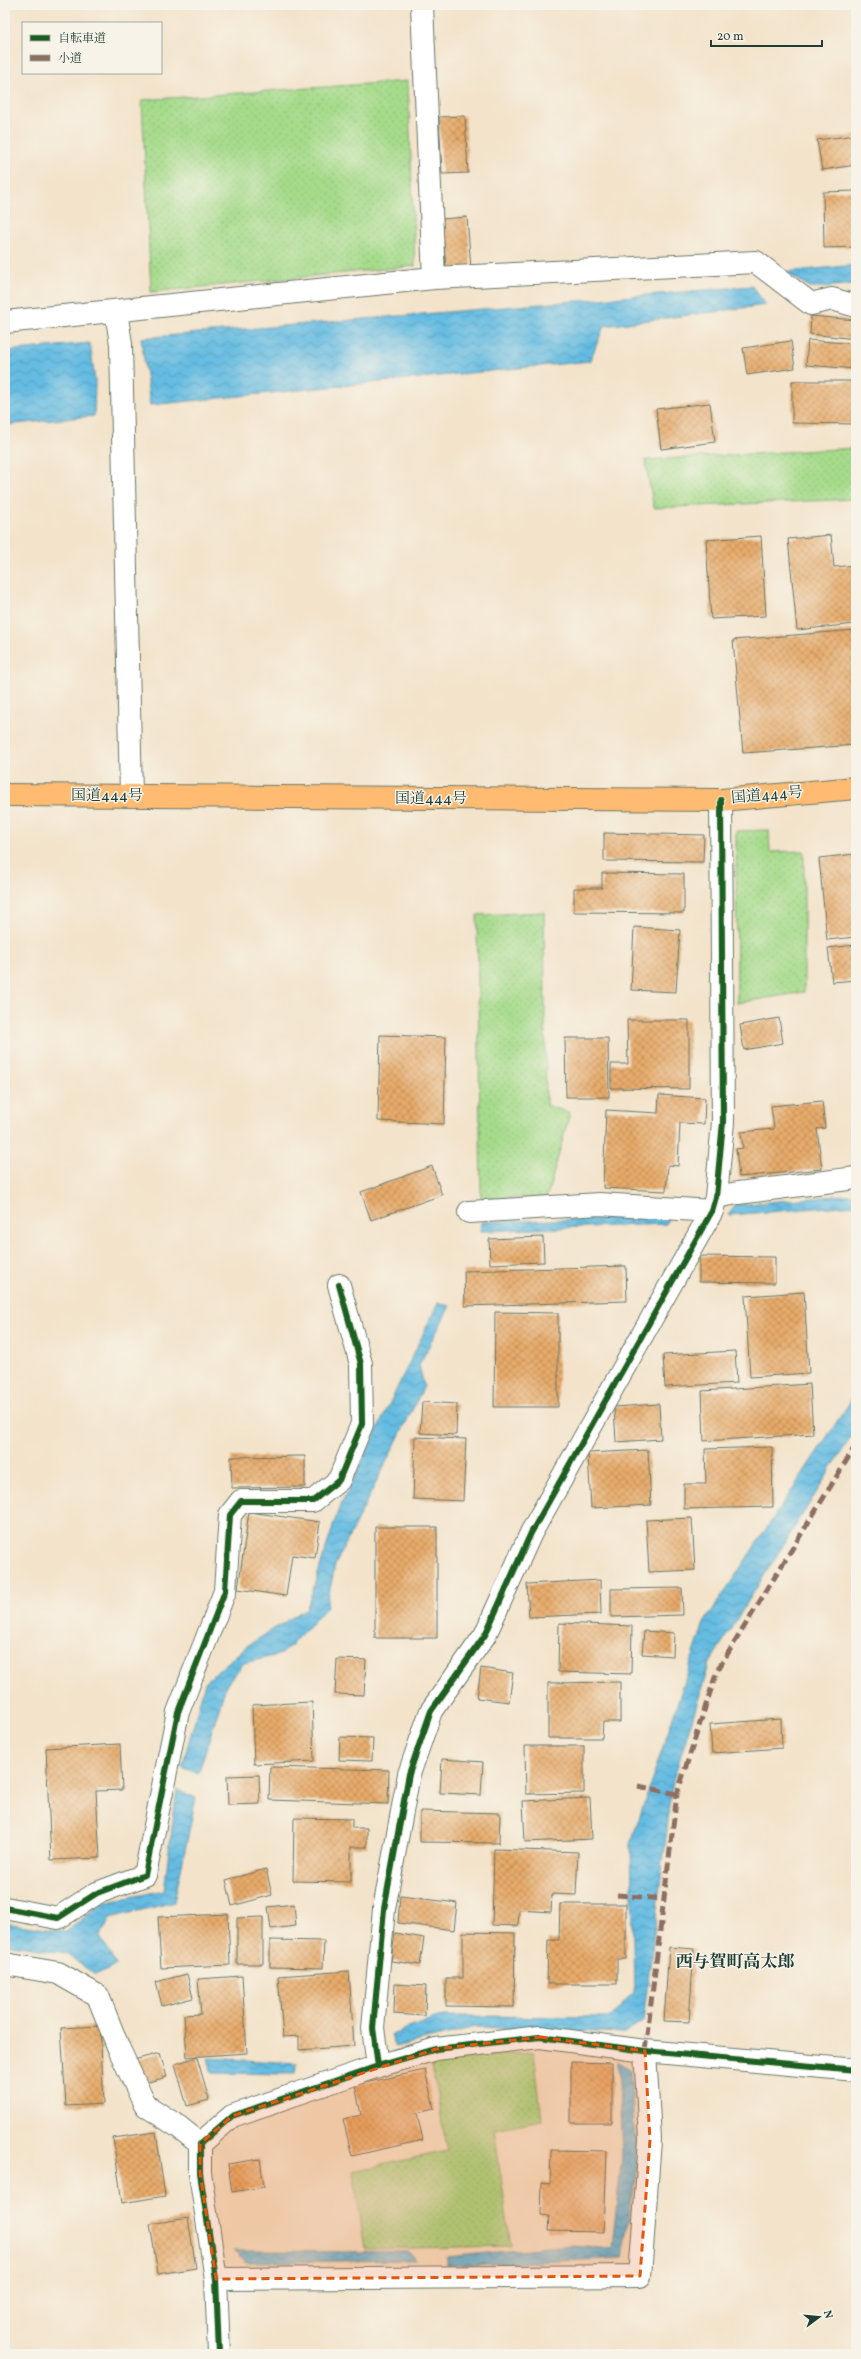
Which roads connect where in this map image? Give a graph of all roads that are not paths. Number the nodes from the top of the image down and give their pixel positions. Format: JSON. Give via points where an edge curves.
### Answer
{"nodes":[{"id":1,"x":422,"y":5,"type":"edge"},
{"id":2,"x":434,"y":278,"type":"junction"},
{"id":3,"x":856,"y":306,"type":"edge"},
{"id":4,"x":116,"y":312,"type":"junction"},
{"id":5,"x":5,"y":322,"type":"edge"},
{"id":6,"x":856,"y":788,"type":"edge"},
{"id":7,"x":5,"y":795,"type":"edge"},
{"id":8,"x":131,"y":796,"type":"junction"},
{"id":9,"x":720,"y":800,"type":"junction"},
{"id":10,"x":856,"y":1178,"type":"edge"},
{"id":11,"x":714,"y":1204,"type":"junction"},
{"id":12,"x":469,"y":1212,"type":"dead end"},
{"id":13,"x":339,"y":1286,"type":"dead end"},
{"id":14,"x":5,"y":1908,"type":"edge"},
{"id":15,"x":5,"y":1964,"type":"edge"},
{"id":16,"x":645,"y":2051,"type":"junction"},
{"id":17,"x":378,"y":2066,"type":"junction"},
{"id":18,"x":856,"y":2070,"type":"edge"},
{"id":19,"x":200,"y":2144,"type":"junction"},
{"id":20,"x":216,"y":2279,"type":"junction"},
{"id":21,"x":219,"y":2354,"type":"edge"}],
"edges":[{"from":1,"to":2,"type":"street"},
{"from":2,"to":3,"type":"street","via":[[756,262],[811,304],[832,299]]},
{"from":2,"to":4,"type":"street"},
{"from":4,"to":5,"type":"street"},
{"from":4,"to":8,"type":"street","via":[[121,344]]},
{"from":6,"to":9,"type":"highway","name":"国道444号"},
{"from":7,"to":8,"type":"highway","name":"国道444号"},
{"from":8,"to":9,"type":"highway","name":"国道444号"},
{"from":9,"to":11,"type":"street","via":[[723,1122]]},
{"from":10,"to":11,"type":"street","via":[[738,1192]]},
{"from":11,"to":12,"type":"street","via":[[598,1204]]},
{"from":11,"to":17,"type":"street","via":[[531,1533],[485,1635],[431,1711],[409,1774],[384,1909],[373,2028]]},
{"from":13,"to":14,"type":"street","via":[[361,1364],[362,1424],[339,1480],[313,1501],[241,1501],[230,1515],[225,1591],[178,1712],[145,1875],[98,1893],[58,1918]]},
{"from":15,"to":19,"type":"street","via":[[58,1973],[98,1996],[118,2049],[145,2105]]},
{"from":16,"to":17,"type":"street","via":[[540,2037],[436,2049]]},
{"from":16,"to":18,"type":"street"},
{"from":16,"to":20,"type":"street","via":[[650,2140],[640,2276]]},
{"from":17,"to":19,"type":"street","via":[[232,2116]]},
{"from":19,"to":20,"type":"street","via":[[200,2173]]},
{"from":20,"to":21,"type":"street"}]}
